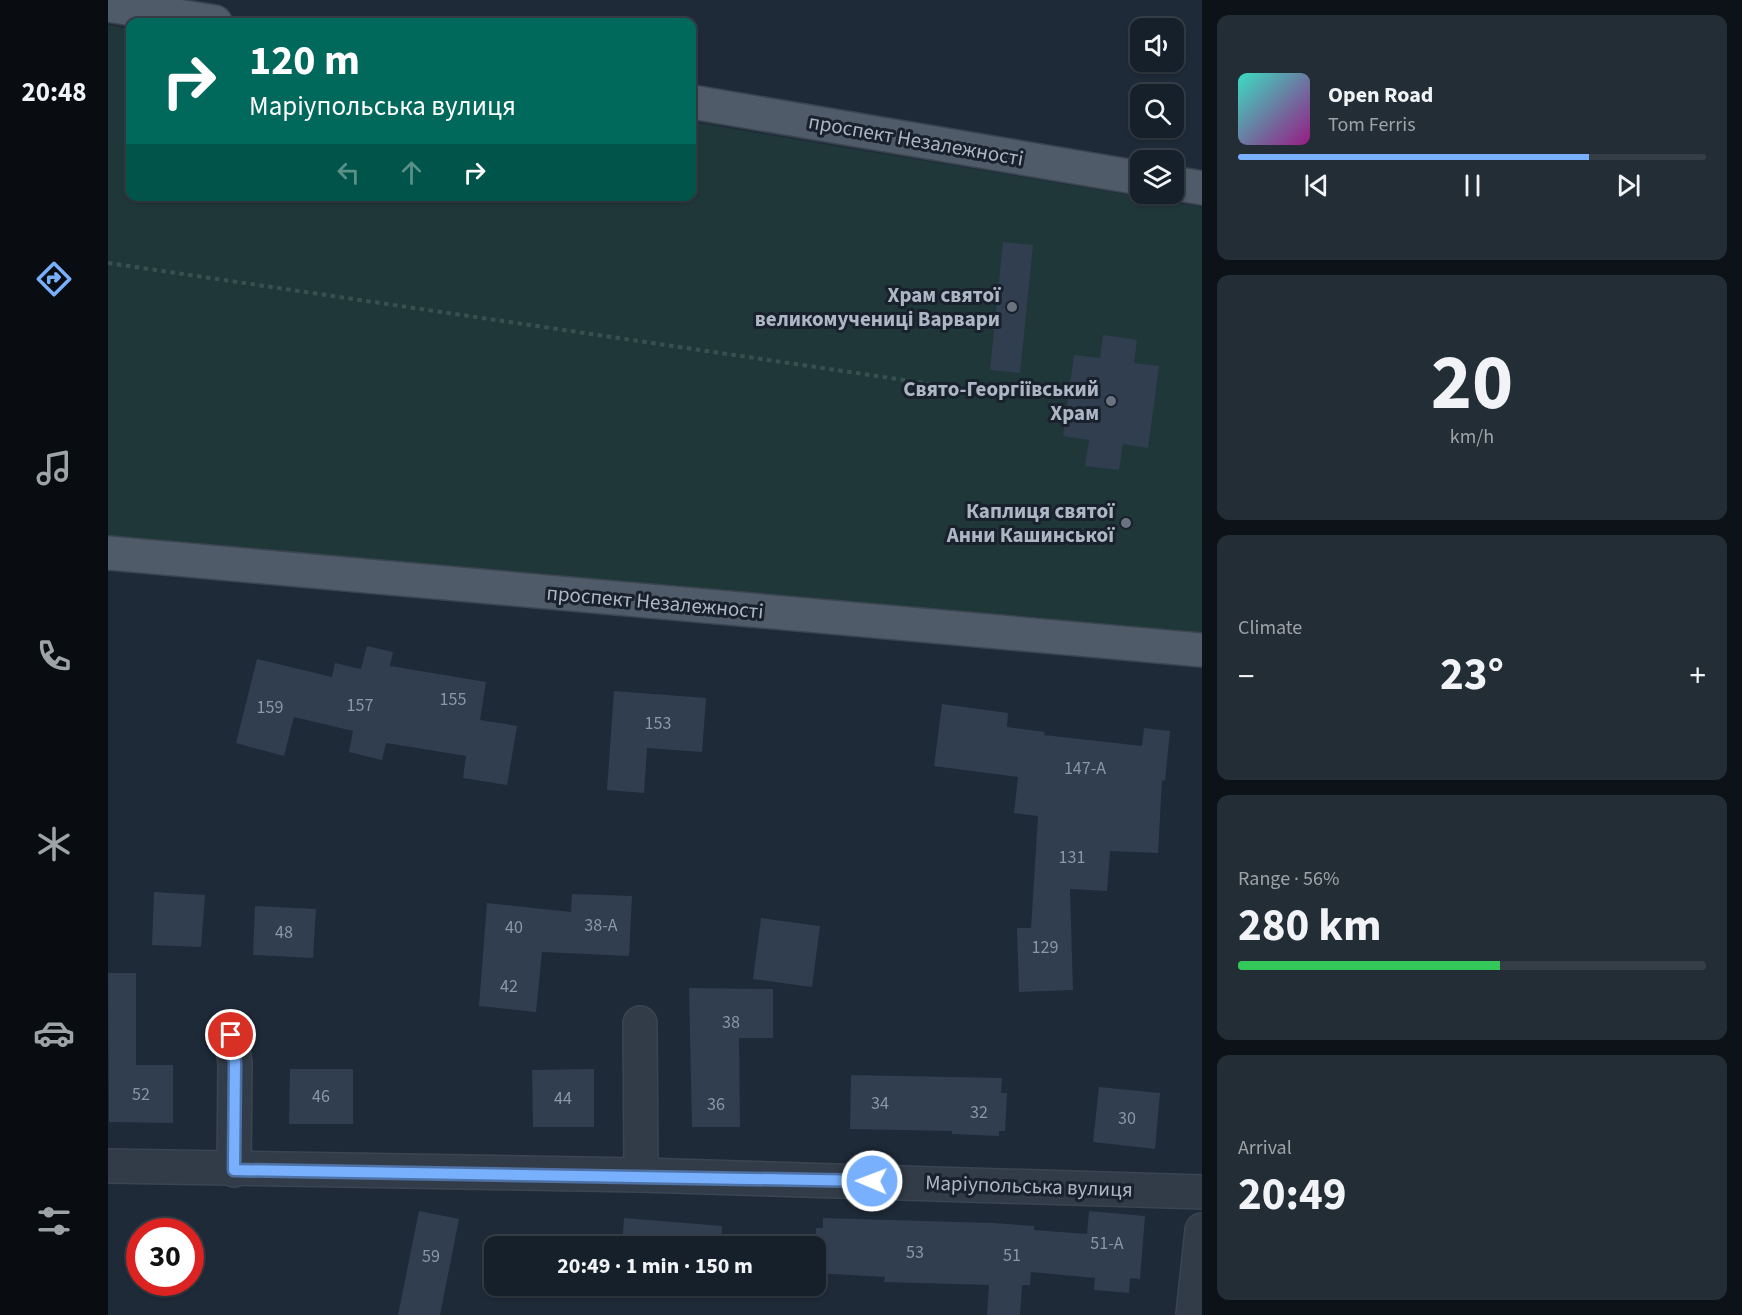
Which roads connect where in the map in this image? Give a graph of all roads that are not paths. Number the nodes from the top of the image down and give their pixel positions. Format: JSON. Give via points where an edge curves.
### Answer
{"nodes":[{"id":1,"x":108,"y":4,"type":"edge"},
{"id":2,"x":191,"y":18,"type":"edge"},
{"id":3,"x":696,"y":103,"type":"edge"},
{"id":4,"x":1130,"y":176,"type":"edge"},
{"id":5,"x":1184,"y":185,"type":"edge"},
{"id":6,"x":1202,"y":188,"type":"edge"},
{"id":7,"x":108,"y":553,"type":"edge"},
{"id":8,"x":1202,"y":650,"type":"edge"},
{"id":9,"x":640,"y":1023,"type":"dead end"},
{"id":10,"x":231,"y":1035,"type":"dead end"},
{"id":11,"x":108,"y":1166,"type":"edge"},
{"id":12,"x":234,"y":1170,"type":"junction"},
{"id":13,"x":640,"y":1175,"type":"junction"},
{"id":14,"x":1202,"y":1192,"type":"edge"},
{"id":15,"x":1202,"y":1230,"type":"edge"},
{"id":16,"x":1193,"y":1315,"type":"edge"}],
"edges":[{"from":1,"to":2,"type":"main road"},
{"from":3,"to":4,"type":"main road","name":"проспект Незалежності"},
{"from":5,"to":6,"type":"main road"},
{"from":7,"to":8,"type":"main road","name":"проспект Незалежності"},
{"from":9,"to":13,"type":"street"},
{"from":10,"to":12,"type":"street","via":[[235,1063]]},
{"from":11,"to":12,"type":"street","name":"Маріупольська вулиця"},
{"from":12,"to":13,"type":"street","name":"Маріупольська вулиця"},
{"from":13,"to":14,"type":"street","name":"Маріупольська вулиця"},
{"from":15,"to":16,"type":"street"}]}
